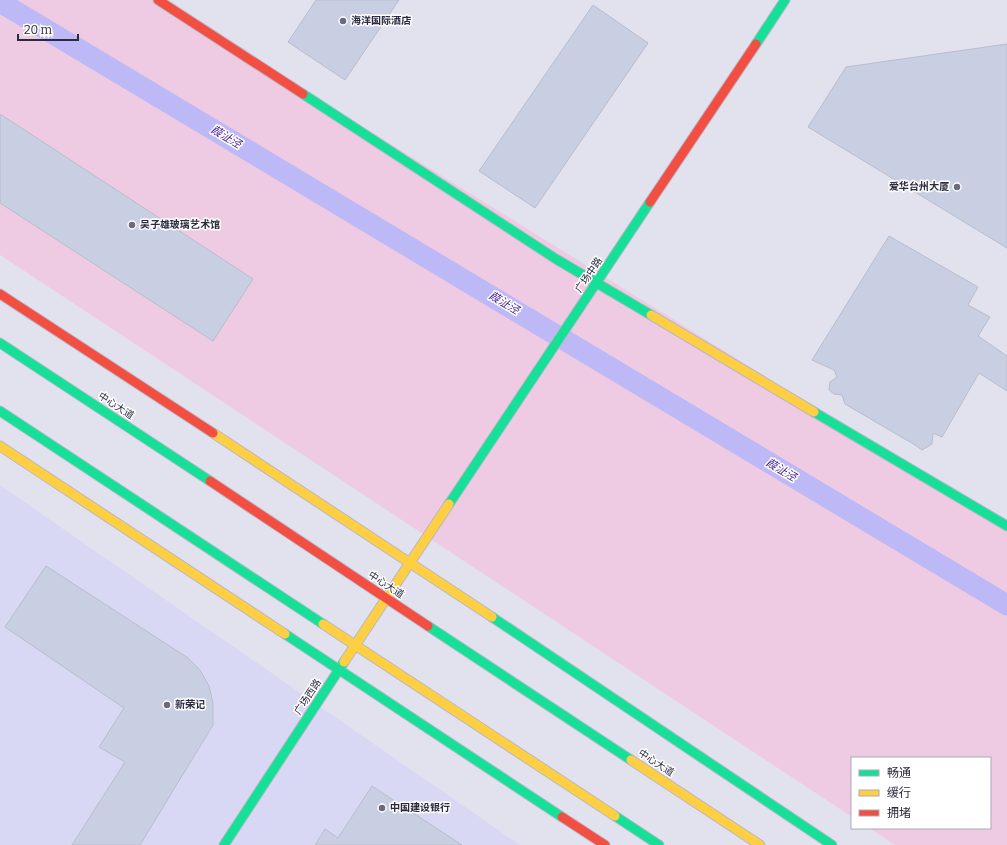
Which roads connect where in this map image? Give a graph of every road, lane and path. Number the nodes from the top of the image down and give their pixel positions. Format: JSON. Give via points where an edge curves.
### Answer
{"nodes":[{"id":1,"x":158,"y":0,"type":"edge"},
{"id":2,"x":785,"y":0,"type":"edge"},
{"id":3,"x":596,"y":283,"type":"junction"},
{"id":4,"x":0,"y":294,"type":"edge"},
{"id":5,"x":0,"y":343,"type":"edge"},
{"id":6,"x":0,"y":411,"type":"edge"},
{"id":7,"x":0,"y":446,"type":"edge"},
{"id":8,"x":1007,"y":526,"type":"edge"},
{"id":9,"x":410,"y":562,"type":"junction"},
{"id":10,"x":386,"y":598,"type":"junction"},
{"id":11,"x":355,"y":645,"type":"junction"},
{"id":12,"x":339,"y":670,"type":"junction"},
{"id":13,"x":224,"y":845,"type":"edge"},
{"id":14,"x":605,"y":845,"type":"edge"},
{"id":15,"x":660,"y":845,"type":"edge"},
{"id":16,"x":760,"y":845,"type":"edge"},
{"id":17,"x":832,"y":845,"type":"edge"}],
"edges":[{"from":1,"to":3,"type":"main road"},
{"from":2,"to":3,"type":"main road","name":"广场中路"},
{"from":3,"to":8,"type":"main road"},
{"from":3,"to":9,"type":"main road","name":"广场中路"},
{"from":4,"to":9,"type":"main road"},
{"from":5,"to":10,"type":"main road","name":"中心大道"},
{"from":6,"to":11,"type":"main road"},
{"from":7,"to":12,"type":"main road"},
{"from":9,"to":10,"type":"main road","name":"广场西路"},
{"from":9,"to":17,"type":"main road"},
{"from":10,"to":11,"type":"main road","name":"广场西路"},
{"from":10,"to":16,"type":"main road","name":"中心大道"},
{"from":11,"to":12,"type":"main road","name":"广场西路"},
{"from":11,"to":15,"type":"main road"},
{"from":12,"to":13,"type":"main road","name":"广场西路"},
{"from":12,"to":14,"type":"main road"}]}
